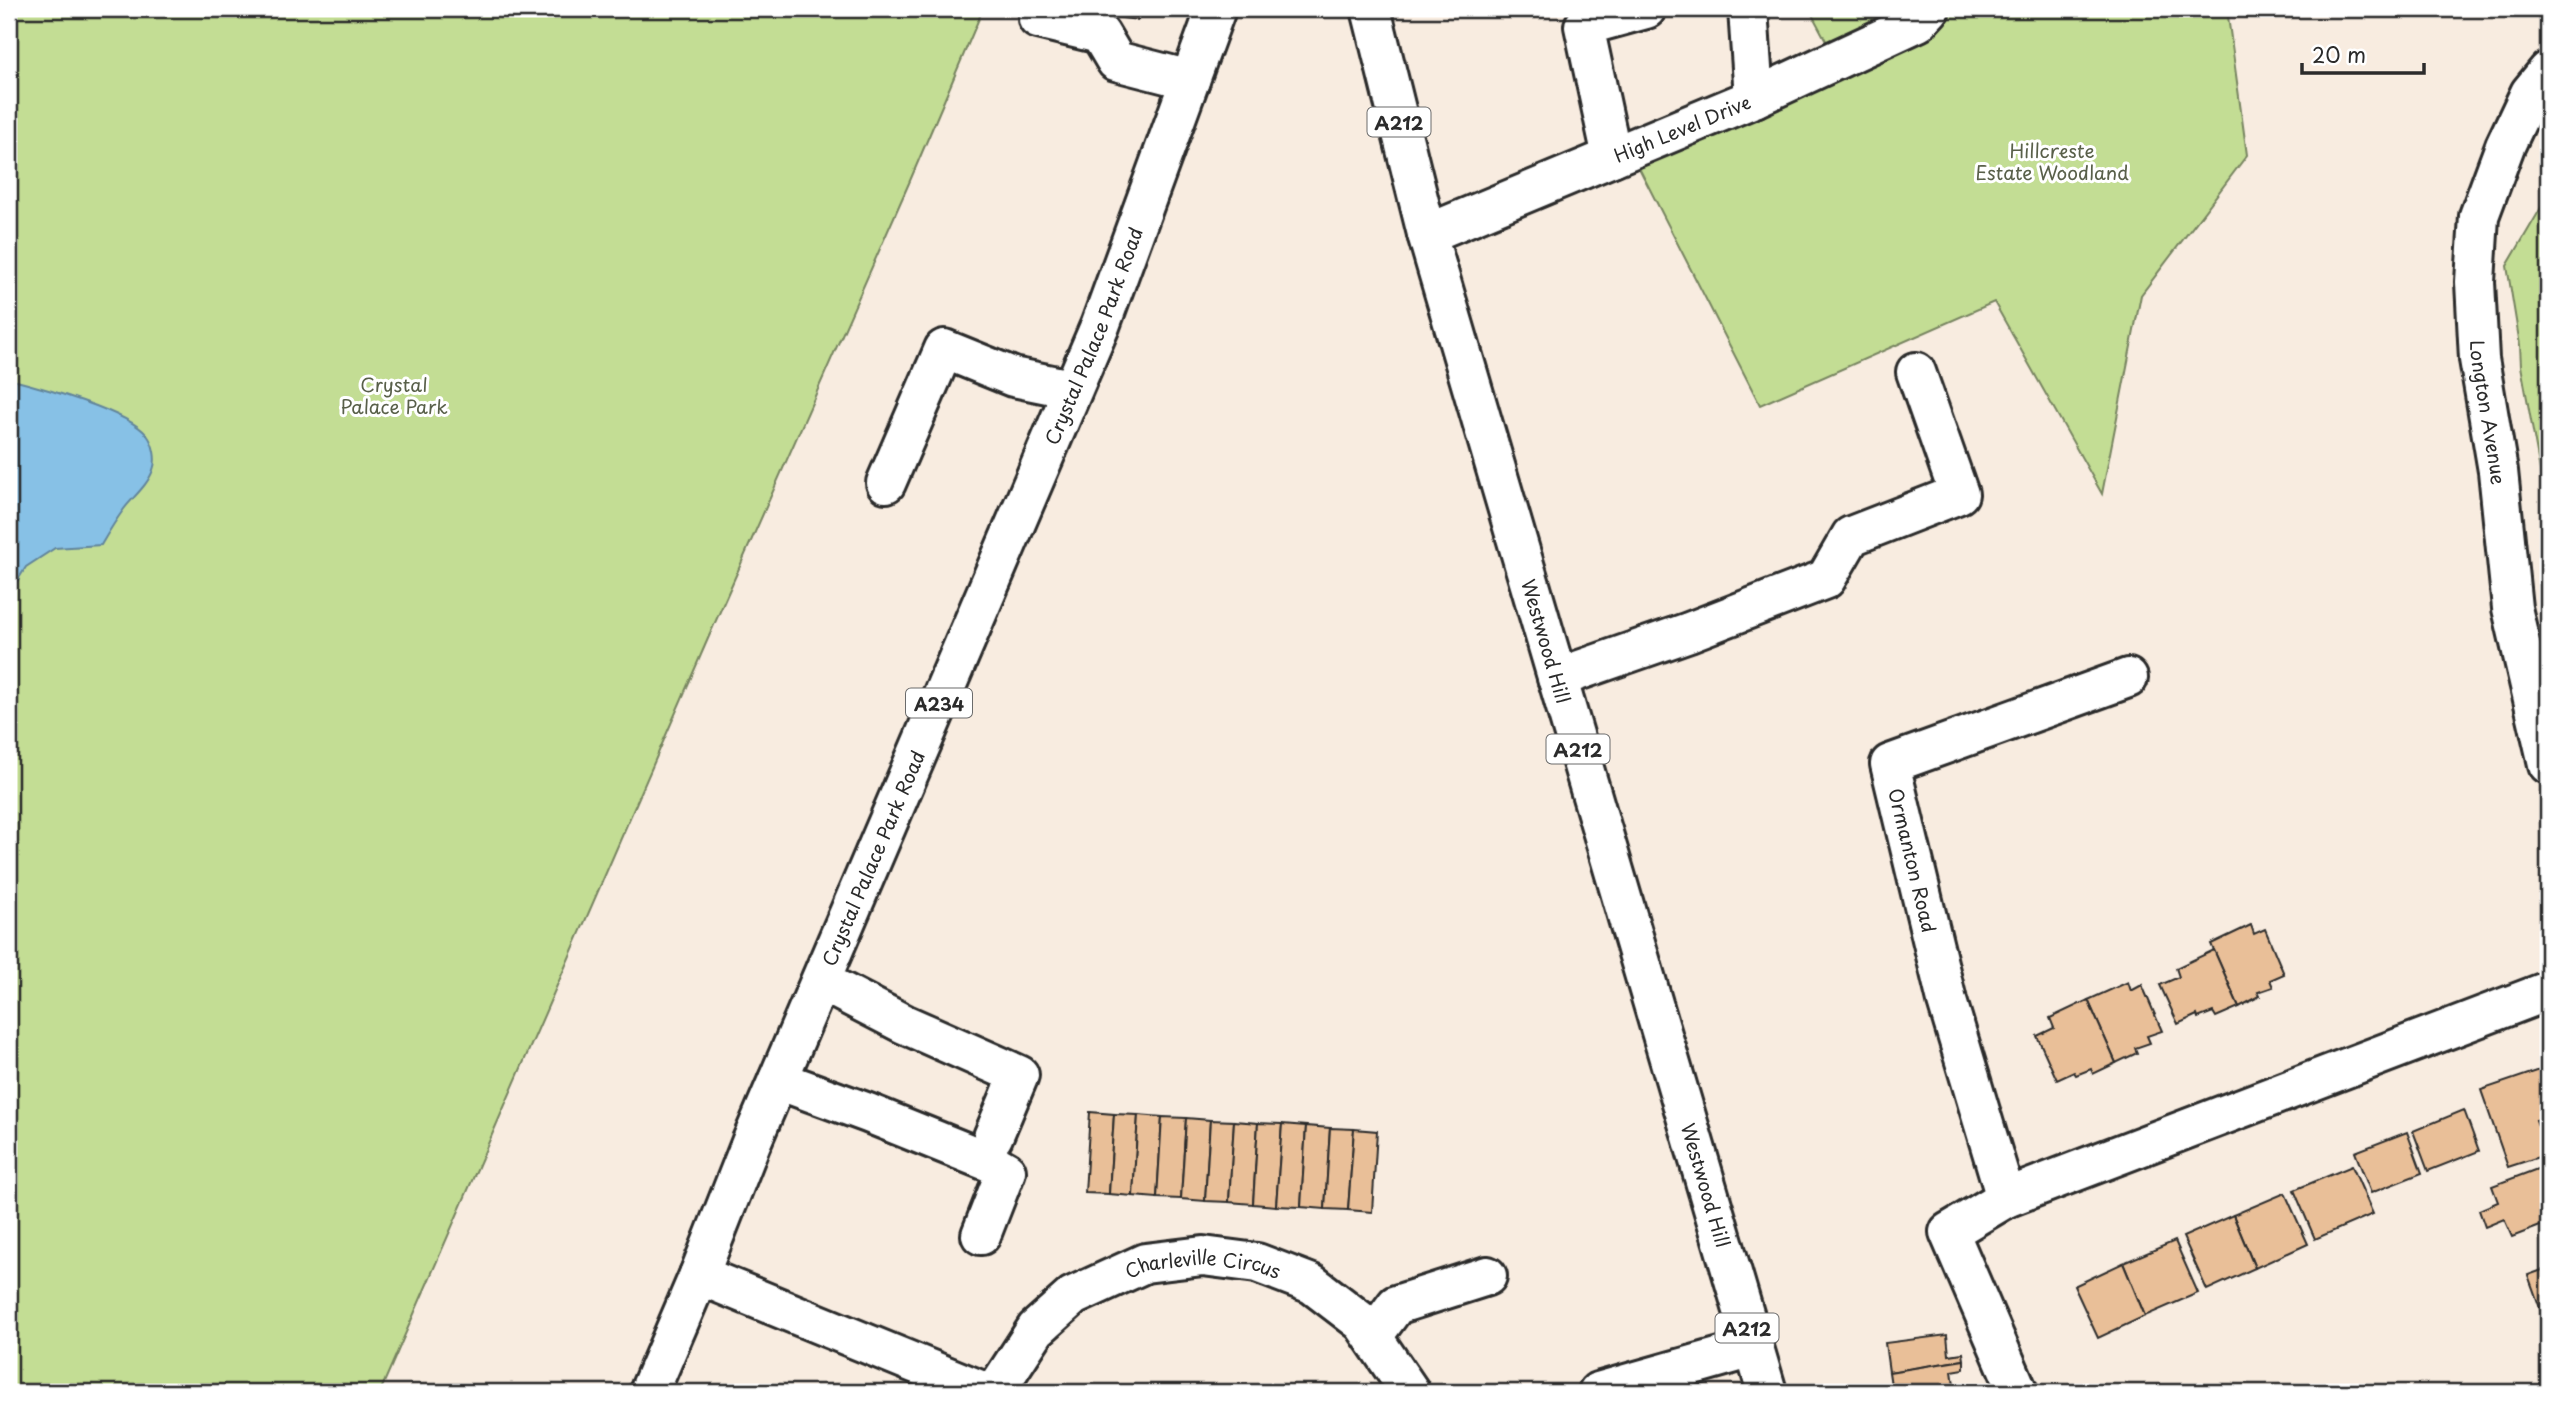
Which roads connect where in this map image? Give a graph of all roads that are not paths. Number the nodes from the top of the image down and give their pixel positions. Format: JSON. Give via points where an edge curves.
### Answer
{"nodes":[{"id":1,"x":1216,"y":9,"type":"edge"},
{"id":2,"x":1371,"y":9,"type":"edge"},
{"id":3,"x":1646,"y":9,"type":"edge"},
{"id":4,"x":1748,"y":9,"type":"edge"},
{"id":5,"x":1930,"y":9,"type":"edge"},
{"id":6,"x":1038,"y":19,"type":"dead end"},
{"id":7,"x":2548,"y":71,"type":"edge"},
{"id":8,"x":1190,"y":80,"type":"junction"},
{"id":9,"x":1754,"y":98,"type":"junction"},
{"id":10,"x":1612,"y":157,"type":"junction"},
{"id":11,"x":1427,"y":234,"type":"junction"},
{"id":12,"x":1916,"y":372,"type":"dead end"},
{"id":13,"x":1072,"y":389,"type":"junction"},
{"id":14,"x":886,"y":484,"type":"dead end"},
{"id":15,"x":1557,"y":678,"type":"junction"},
{"id":16,"x":2128,"y":678,"type":"dead end"},
{"id":17,"x":2548,"y":764,"type":"edge"},
{"id":18,"x":821,"y":981,"type":"junction"},
{"id":19,"x":2548,"y":991,"type":"edge"},
{"id":20,"x":778,"y":1080,"type":"junction"},
{"id":21,"x":993,"y":1137,"type":"dead end"},
{"id":22,"x":2006,"y":1198,"type":"junction"},
{"id":23,"x":981,"y":1235,"type":"dead end"},
{"id":24,"x":699,"y":1275,"type":"junction"},
{"id":25,"x":1487,"y":1276,"type":"dead end"},
{"id":26,"x":1373,"y":1336,"type":"junction"},
{"id":27,"x":1753,"y":1348,"type":"junction"},
{"id":28,"x":921,"y":1380,"type":"edge"},
{"id":29,"x":649,"y":1392,"type":"edge"},
{"id":30,"x":985,"y":1392,"type":"edge"},
{"id":31,"x":995,"y":1392,"type":"edge"},
{"id":32,"x":1410,"y":1392,"type":"edge"},
{"id":33,"x":1598,"y":1392,"type":"edge"},
{"id":34,"x":1767,"y":1392,"type":"edge"},
{"id":35,"x":2018,"y":1392,"type":"edge"}],
"edges":[{"from":1,"to":8,"type":"street","name":"Crystal Palace Park Road","number":"A234"},
{"from":2,"to":11,"type":"street","name":"Westwood Hill","number":"A212"},
{"from":3,"to":10,"type":"street","via":[[1584,26]]},
{"from":4,"to":9,"type":"street"},
{"from":5,"to":9,"type":"street","name":"High Level Drive","via":[[1918,22]]},
{"from":6,"to":8,"type":"street","via":[[1100,34],[1116,61]]},
{"from":7,"to":17,"type":"street","name":"Longton Avenue","via":[[2530,93],[2479,216],[2475,282],[2479,359],[2498,471],[2512,608]]},
{"from":8,"to":13,"type":"street","name":"Crystal Palace Park Road","number":"A234","via":[[1100,326]]},
{"from":9,"to":10,"type":"street","name":"High Level Drive"},
{"from":10,"to":11,"type":"street","name":"High Level Drive"},
{"from":11,"to":15,"type":"street","name":"Westwood Hill","number":"A212"},
{"from":12,"to":15,"type":"street","via":[[1959,495],[1851,536],[1826,579]]},
{"from":13,"to":14,"type":"street","via":[[1013,377],[944,349]]},
{"from":13,"to":18,"type":"street","name":"Crystal Palace Park Road","number":"A234"},
{"from":15,"to":27,"type":"street","name":"Westwood Hill","number":"A212"},
{"from":16,"to":22,"type":"street","name":"Ormanton Road","via":[[1891,764],[1947,1000]]},
{"from":18,"to":20,"type":"street","name":"Crystal Palace Park Road","number":"A234"},
{"from":18,"to":21,"type":"street","via":[[1019,1075]]},
{"from":19,"to":22,"type":"street"},
{"from":20,"to":23,"type":"street","via":[[1006,1171]]},
{"from":20,"to":24,"type":"street","name":"Crystal Palace Park Road","number":"A234"},
{"from":22,"to":35,"type":"street","via":[[1949,1232]]},
{"from":24,"to":28,"type":"street"},
{"from":24,"to":29,"type":"street","name":"Crystal Palace Park Road","number":"A234"},
{"from":25,"to":26,"type":"street","via":[[1396,1305]]},
{"from":26,"to":31,"type":"street","name":"Charleville Circus","via":[[1312,1284],[1257,1263],[1203,1256],[1145,1263],[1073,1296],[1036,1329]]},
{"from":26,"to":32,"type":"street","name":"Charleville Circus"},
{"from":27,"to":33,"type":"street"},
{"from":27,"to":34,"type":"street","name":"Westwood Hill","number":"A212"},
{"from":28,"to":30,"type":"street"}]}
